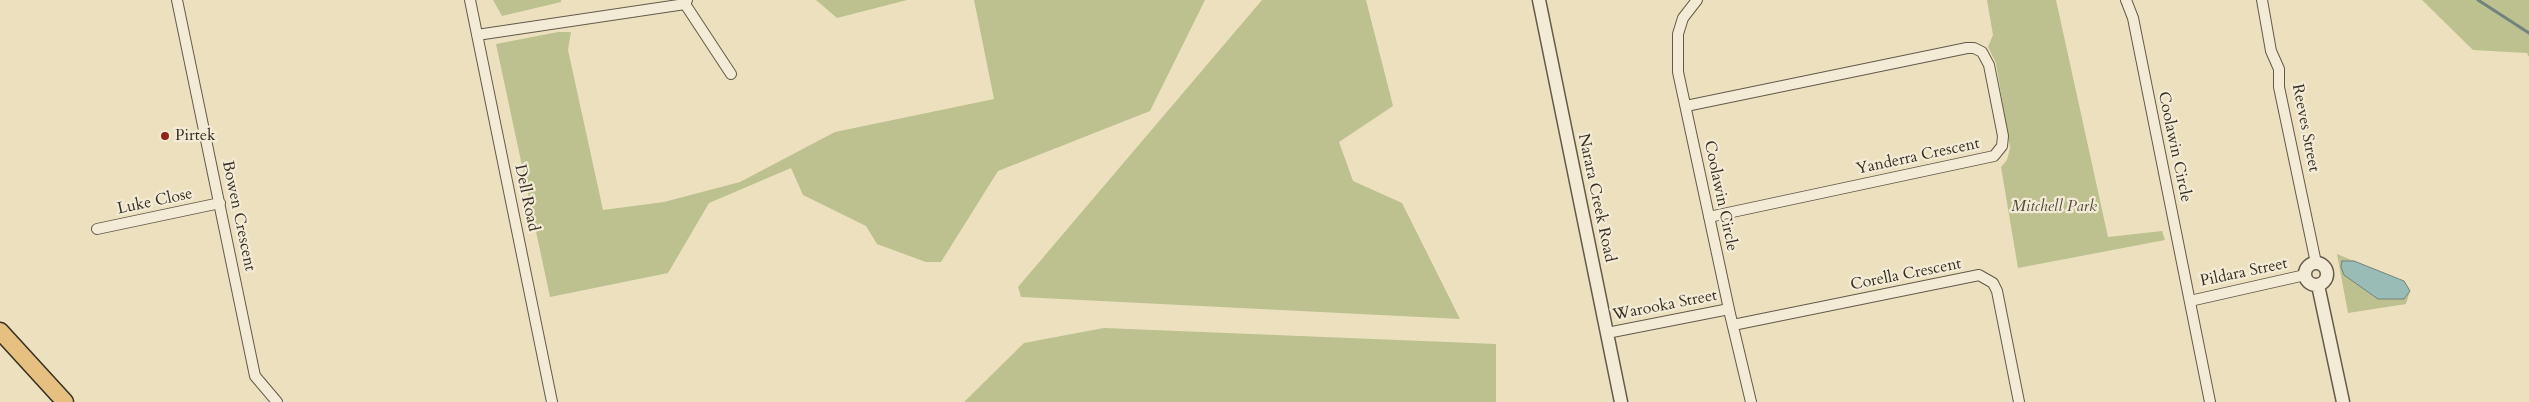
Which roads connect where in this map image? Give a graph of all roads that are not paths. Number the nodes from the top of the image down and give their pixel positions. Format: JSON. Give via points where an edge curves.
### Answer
{"nodes":[{"id":1,"x":177,"y":0,"type":"edge"},
{"id":2,"x":470,"y":0,"type":"edge"},
{"id":3,"x":1539,"y":0,"type":"edge"},
{"id":4,"x":1697,"y":0,"type":"edge"},
{"id":5,"x":2126,"y":0,"type":"edge"},
{"id":6,"x":2262,"y":0,"type":"edge"},
{"id":7,"x":686,"y":2,"type":"edge"},
{"id":8,"x":477,"y":35,"type":"junction"},
{"id":9,"x":732,"y":74,"type":"dead end"},
{"id":10,"x":1686,"y":106,"type":"junction"},
{"id":11,"x":220,"y":203,"type":"junction"},
{"id":12,"x":1709,"y":217,"type":"junction"},
{"id":13,"x":97,"y":229,"type":"dead end"},
{"id":14,"x":2316,"y":263,"type":"junction"},
{"id":15,"x":2305,"y":275,"type":"junction"},
{"id":16,"x":2318,"y":285,"type":"junction"},
{"id":17,"x":2190,"y":300,"type":"junction"},
{"id":18,"x":1729,"y":309,"type":"junction"},
{"id":19,"x":1733,"y":325,"type":"junction"},
{"id":20,"x":0,"y":331,"type":"edge"},
{"id":21,"x":1607,"y":333,"type":"junction"},
{"id":22,"x":65,"y":402,"type":"edge"},
{"id":23,"x":277,"y":402,"type":"edge"},
{"id":24,"x":552,"y":402,"type":"edge"},
{"id":25,"x":1621,"y":402,"type":"edge"},
{"id":26,"x":1751,"y":402,"type":"edge"},
{"id":27,"x":2019,"y":402,"type":"edge"},
{"id":28,"x":2210,"y":402,"type":"edge"},
{"id":29,"x":2343,"y":402,"type":"edge"}],
"edges":[{"from":1,"to":11,"type":"street","name":"Bowen Crescent"},
{"from":2,"to":8,"type":"street","name":"Dell Road"},
{"from":3,"to":21,"type":"street","name":"Narara Creek Road"},
{"from":4,"to":10,"type":"street","name":"Coolawin Circle","via":[[1683,18],[1678,34],[1678,72]]},
{"from":5,"to":17,"type":"street","name":"Coolawin Circle","via":[[2133,18]]},
{"from":6,"to":14,"type":"street","name":"Reeves Street","via":[[2271,51],[2279,69],[2279,87]]},
{"from":7,"to":8,"type":"street"},
{"from":7,"to":9,"type":"street"},
{"from":8,"to":24,"type":"street","name":"Dell Road"},
{"from":10,"to":12,"type":"street","name":"Coolawin Circle"},
{"from":10,"to":12,"type":"street","name":"Yanderra Crescent","via":[[1967,48],[1982,52],[1989,64],[2003,136],[2002,146],[1994,156]]},
{"from":11,"to":13,"type":"street","name":"Luke Close"},
{"from":11,"to":23,"type":"street","name":"Bowen Crescent","via":[[255,376]]},
{"from":12,"to":18,"type":"street","name":"Coolawin Circle"},
{"from":14,"to":15,"type":"street","via":[[2309,265]]},
{"from":14,"to":16,"type":"street","via":[[2327,271],[2326,278]]},
{"from":15,"to":16,"type":"street","via":[[2311,284]]},
{"from":15,"to":17,"type":"street","name":"Pildara Street"},
{"from":16,"to":29,"type":"street"},
{"from":17,"to":28,"type":"street","name":"Coolawin Circle"},
{"from":18,"to":19,"type":"street","name":"Coolawin Circle"},
{"from":18,"to":21,"type":"street","name":"Warooka Street"},
{"from":19,"to":26,"type":"street","name":"Coolawin Circle"},
{"from":19,"to":27,"type":"street","name":"Corella Crescent","via":[[1979,275],[1993,283],[1997,291]]},
{"from":20,"to":22,"type":"main road"},
{"from":21,"to":25,"type":"street","name":"Narara Creek Road"}]}
